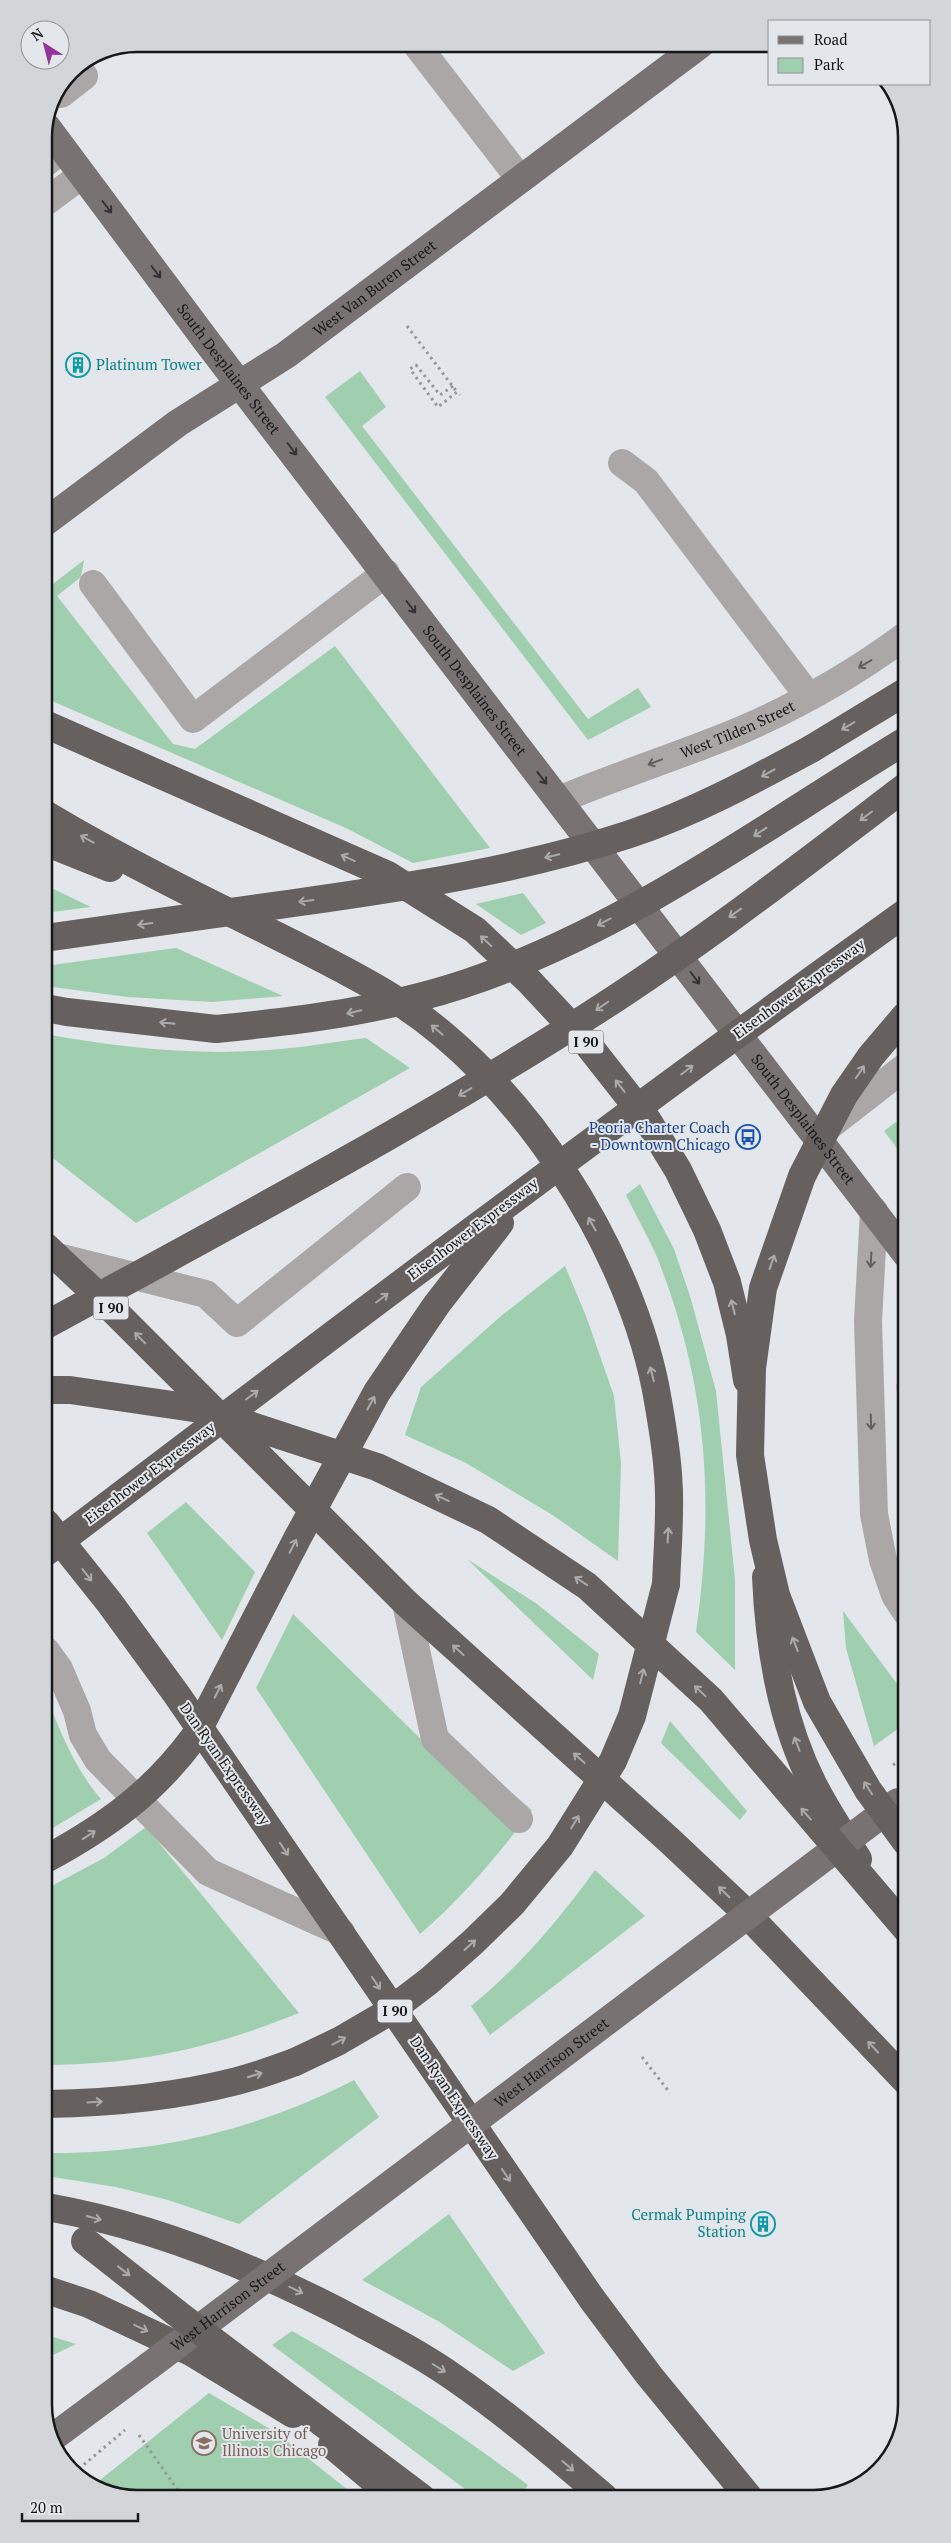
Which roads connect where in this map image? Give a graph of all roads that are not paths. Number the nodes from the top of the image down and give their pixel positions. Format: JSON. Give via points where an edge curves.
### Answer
{"nodes":[{"id":1,"x":422,"y":52,"type":"edge"},
{"id":2,"x":689,"y":53,"type":"edge"},
{"id":3,"x":84,"y":76,"type":"dead end"},
{"id":4,"x":69,"y":88,"type":"edge"},
{"id":5,"x":54,"y":157,"type":"edge"},
{"id":6,"x":82,"y":175,"type":"junction"},
{"id":7,"x":520,"y":180,"type":"junction"},
{"id":8,"x":53,"y":196,"type":"edge"},
{"id":9,"x":240,"y":384,"type":"junction"},
{"id":10,"x":622,"y":463,"type":"dead end"},
{"id":11,"x":53,"y":516,"type":"edge"},
{"id":12,"x":386,"y":573,"type":"junction"},
{"id":13,"x":93,"y":584,"type":"dead end"},
{"id":14,"x":898,"y":641,"type":"edge"},
{"id":15,"x":898,"y":696,"type":"edge"},
{"id":16,"x":810,"y":697,"type":"junction"},
{"id":17,"x":53,"y":727,"type":"edge"},
{"id":18,"x":898,"y":745,"type":"edge"},
{"id":19,"x":898,"y":792,"type":"edge"},
{"id":20,"x":559,"y":800,"type":"junction"},
{"id":21,"x":53,"y":818,"type":"edge"},
{"id":22,"x":53,"y":845,"type":"edge"},
{"id":23,"x":898,"y":917,"type":"edge"},
{"id":24,"x":255,"y":925,"type":"junction"},
{"id":25,"x":53,"y":937,"type":"edge"},
{"id":26,"x":53,"y":1009,"type":"edge"},
{"id":27,"x":898,"y":1024,"type":"edge"},
{"id":28,"x":898,"y":1073,"type":"edge"},
{"id":29,"x":816,"y":1137,"type":"junction"},
{"id":30,"x":536,"y":1183,"type":"junction"},
{"id":31,"x":408,"y":1187,"type":"dead end"},
{"id":32,"x":874,"y":1211,"type":"junction"},
{"id":33,"x":898,"y":1243,"type":"edge"},
{"id":34,"x":52,"y":1252,"type":"edge"},
{"id":35,"x":52,"y":1321,"type":"edge"},
{"id":36,"x":52,"y":1390,"type":"edge"},
{"id":37,"x":52,"y":1531,"type":"edge"},
{"id":38,"x":52,"y":1547,"type":"edge"},
{"id":39,"x":898,"y":1600,"type":"edge"},
{"id":40,"x":406,"y":1603,"type":"junction"},
{"id":41,"x":52,"y":1660,"type":"edge"},
{"id":42,"x":898,"y":1801,"type":"edge"},
{"id":43,"x":519,"y":1819,"type":"dead end"},
{"id":44,"x":898,"y":1831,"type":"edge"},
{"id":45,"x":52,"y":1856,"type":"edge"},
{"id":46,"x":898,"y":1919,"type":"edge"},
{"id":47,"x":898,"y":1924,"type":"edge"},
{"id":48,"x":341,"y":1932,"type":"junction"},
{"id":49,"x":898,"y":2073,"type":"edge"},
{"id":50,"x":52,"y":2104,"type":"edge"},
{"id":51,"x":52,"y":2210,"type":"edge"},
{"id":52,"x":52,"y":2213,"type":"edge"},
{"id":53,"x":52,"y":2222,"type":"edge"},
{"id":54,"x":85,"y":2241,"type":"junction"},
{"id":55,"x":52,"y":2292,"type":"edge"},
{"id":56,"x":57,"y":2434,"type":"edge"},
{"id":57,"x":385,"y":2490,"type":"edge"},
{"id":58,"x":411,"y":2490,"type":"edge"},
{"id":59,"x":596,"y":2490,"type":"edge"},
{"id":60,"x":743,"y":2490,"type":"edge"}],
"edges":[{"from":1,"to":7,"type":"street"},
{"from":2,"to":7,"type":"main road","name":"West Van Buren Street"},
{"from":3,"to":4,"type":"street"},
{"from":5,"to":6,"type":"main road","name":"South Desplaines Street"},
{"from":6,"to":8,"type":"street"},
{"from":6,"to":9,"type":"main road","name":"South Desplaines Street","one_way":true},
{"from":7,"to":9,"type":"main road","name":"West Van Buren Street","via":[[286,355]]},
{"from":9,"to":11,"type":"main road","name":"West Van Buren Street","via":[[178,422]]},
{"from":9,"to":12,"type":"main road","name":"South Desplaines Street","one_way":true},
{"from":10,"to":16,"type":"street","via":[[655,475]]},
{"from":12,"to":13,"type":"street","via":[[193,719]]},
{"from":12,"to":20,"type":"main road","name":"South Desplaines Street","one_way":true},
{"from":14,"to":16,"type":"street","name":"West Tilden Street","one_way":true},
{"from":15,"to":25,"type":"highway","one_way":true,"bridge":true,"via":[[754,780],[632,833],[569,852],[473,875],[377,891]]},
{"from":16,"to":20,"type":"street","name":"West Tilden Street","one_way":true,"via":[[743,729]]},
{"from":47,"to":17,"type":"highway","number":"I 90","one_way":true,"via":[[813,1784],[786,1716],[770,1633],[760,1464],[740,1335],[726,1282],[707,1230],[678,1170],[648,1121],[586,1041],[475,930],[388,875]]},
{"from":18,"to":26,"type":"highway","one_way":true,"bridge":true,"via":[[700,870],[599,925],[532,958],[425,996],[345,1014],[216,1029]]},
{"from":19,"to":35,"type":"highway","one_way":true,"bridge":true,"via":[[704,936],[585,1018],[330,1170]]},
{"from":20,"to":29,"type":"main road","name":"South Desplaines Street","one_way":true},
{"from":24,"to":21,"type":"highway","one_way":true,"via":[[161,879]]},
{"from":22,"to":24,"type":"highway"},
{"from":30,"to":23,"type":"highway","name":"Eisenhower Expressway","one_way":true,"bridge":true},
{"from":50,"to":24,"type":"highway","one_way":true,"bridge":true,"via":[[183,2093],[237,2081],[295,2062],[339,2041],[429,1981],[512,1904],[560,1846],[612,1761],[632,1716],[666,1584],[669,1507],[658,1399],[642,1333],[609,1254],[573,1188],[526,1121],[478,1066],[434,1027],[343,969]]},
{"from":44,"to":27,"type":"highway","one_way":true,"bridge":true,"via":[[868,1790],[817,1702],[776,1595],[763,1540],[750,1455],[752,1368],[763,1288],[802,1176],[844,1095]]},
{"from":28,"to":29,"type":"street"},
{"from":29,"to":32,"type":"main road","name":"South Desplaines Street"},
{"from":38,"to":30,"type":"highway","name":"Eisenhower Expressway","one_way":true,"bridge":true},
{"from":45,"to":30,"type":"highway","one_way":true,"bridge":true,"via":[[130,1807],[160,1779],[190,1742],[377,1392],[467,1262]]},
{"from":31,"to":34,"type":"street","via":[[237,1323],[206,1294]]},
{"from":32,"to":33,"type":"main road","name":"South Desplaines Street"},
{"from":32,"to":39,"type":"street","one_way":true,"via":[[868,1321],[874,1514],[882,1560]]},
{"from":40,"to":34,"type":"highway","number":"I 90","one_way":true},
{"from":46,"to":36,"type":"highway","one_way":true,"bridge":true,"via":[[711,1700],[587,1586],[488,1520],[377,1467],[200,1409]]},
{"from":37,"to":48,"type":"highway","name":"Dan Ryan Expressway","number":"I 90","one_way":true,"via":[[177,1695]]},
{"from":40,"to":43,"type":"street","via":[[435,1739]]},
{"from":49,"to":40,"type":"highway","number":"I 90","one_way":true,"via":[[739,1906],[670,1840]]},
{"from":41,"to":48,"type":"street","via":[[77,1711],[83,1735],[98,1760],[208,1872]]},
{"from":42,"to":56,"type":"main road","name":"West Harrison Street","bridge":true},
{"from":48,"to":60,"type":"highway","name":"Dan Ryan Expressway","number":"I 90","one_way":true,"via":[[592,2299],[648,2374]]},
{"from":51,"to":59,"type":"highway","one_way":true,"via":[[154,2235],[256,2270],[312,2297],[454,2377],[507,2416]]},
{"from":52,"to":54,"type":"highway"},
{"from":53,"to":54,"type":"highway"},
{"from":54,"to":58,"type":"highway","one_way":true,"bridge":true},
{"from":55,"to":57,"type":"highway","one_way":true,"via":[[89,2304],[191,2352],[291,2412]]}]}
